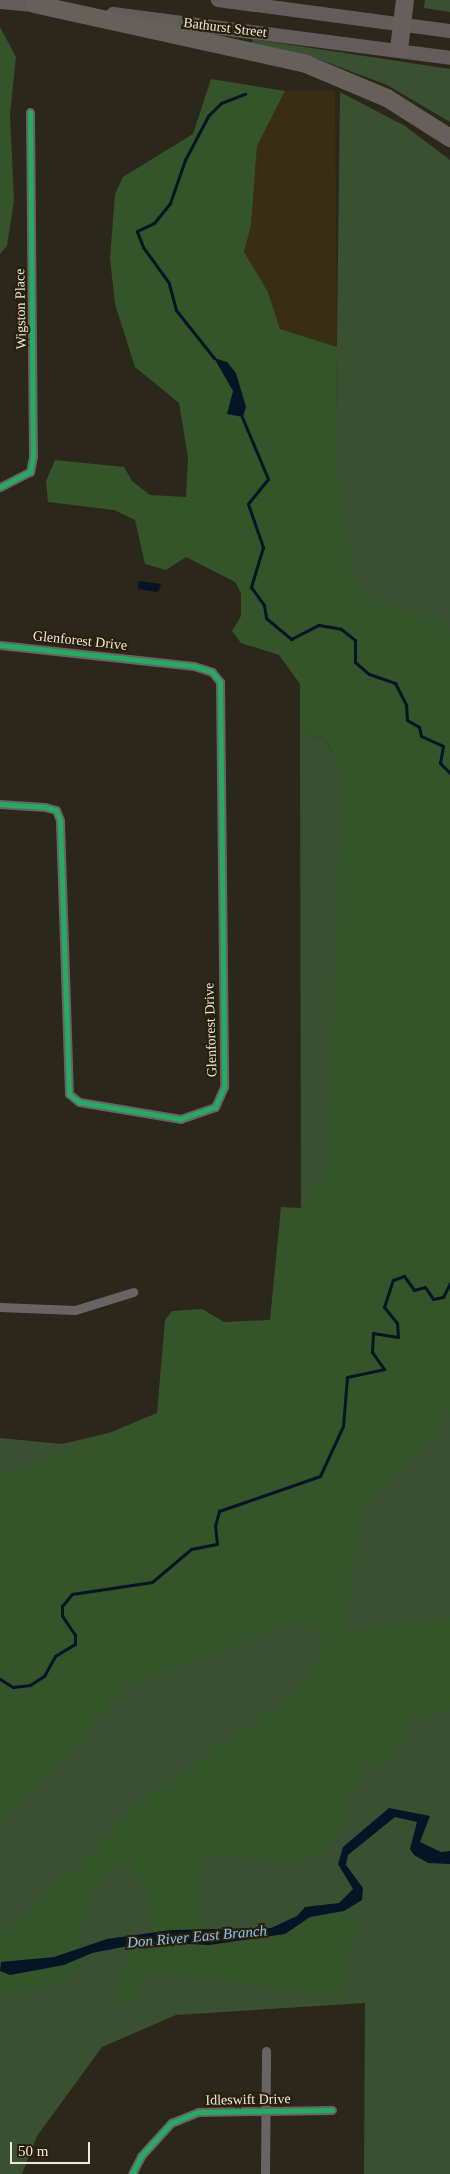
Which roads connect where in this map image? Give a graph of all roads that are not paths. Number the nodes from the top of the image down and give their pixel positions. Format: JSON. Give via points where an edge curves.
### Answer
{"nodes":[{"id":1,"x":218,"y":0,"type":"edge"},
{"id":2,"x":405,"y":0,"type":"edge"},
{"id":3,"x":0,"y":2,"type":"edge"},
{"id":4,"x":34,"y":4,"type":"junction"},
{"id":5,"x":402,"y":23,"type":"junction"},
{"id":6,"x":450,"y":31,"type":"edge"},
{"id":7,"x":399,"y":49,"type":"junction"},
{"id":8,"x":450,"y":58,"type":"edge"},
{"id":9,"x":30,"y":112,"type":"dead end"},
{"id":10,"x":450,"y":138,"type":"edge"},
{"id":11,"x":0,"y":487,"type":"edge"},
{"id":12,"x":0,"y":645,"type":"edge"},
{"id":13,"x":0,"y":804,"type":"edge"},
{"id":14,"x":133,"y":1292,"type":"dead end"},
{"id":15,"x":0,"y":1307,"type":"edge"},
{"id":16,"x":266,"y":2051,"type":"dead end"},
{"id":17,"x":332,"y":2110,"type":"dead end"},
{"id":18,"x":265,"y":2112,"type":"junction"},
{"id":19,"x":132,"y":2174,"type":"edge"},
{"id":20,"x":265,"y":2174,"type":"edge"}],
"edges":[{"from":1,"to":5,"type":"main road","name":"Bathurst Street"},
{"from":2,"to":5,"type":"highway"},
{"from":3,"to":4,"type":"main road","name":"Bathurst Street"},
{"from":4,"to":7,"type":"main road","name":"Bathurst Street"},
{"from":4,"to":10,"type":"highway","via":[[306,64],[387,98]]},
{"from":5,"to":6,"type":"main road","name":"Bathurst Street"},
{"from":5,"to":7,"type":"highway"},
{"from":7,"to":8,"type":"main road","name":"Bathurst Street"},
{"from":9,"to":11,"type":"street","name":"Wigston Place","via":[[33,457],[30,472]]},
{"from":12,"to":13,"type":"street","name":"Glenforest Drive","via":[[194,666],[212,672],[220,682],[224,1087],[215,1107],[181,1119],[88,1104],[69,1094],[60,820],[56,810],[45,807]]},
{"from":14,"to":15,"type":"street","via":[[75,1310]]},
{"from":16,"to":18,"type":"street"},
{"from":17,"to":18,"type":"street","name":"Idleswift Drive"},
{"from":18,"to":19,"type":"street","name":"Idleswift Drive","via":[[198,2112],[173,2122],[141,2156]]},
{"from":18,"to":20,"type":"street"}]}
